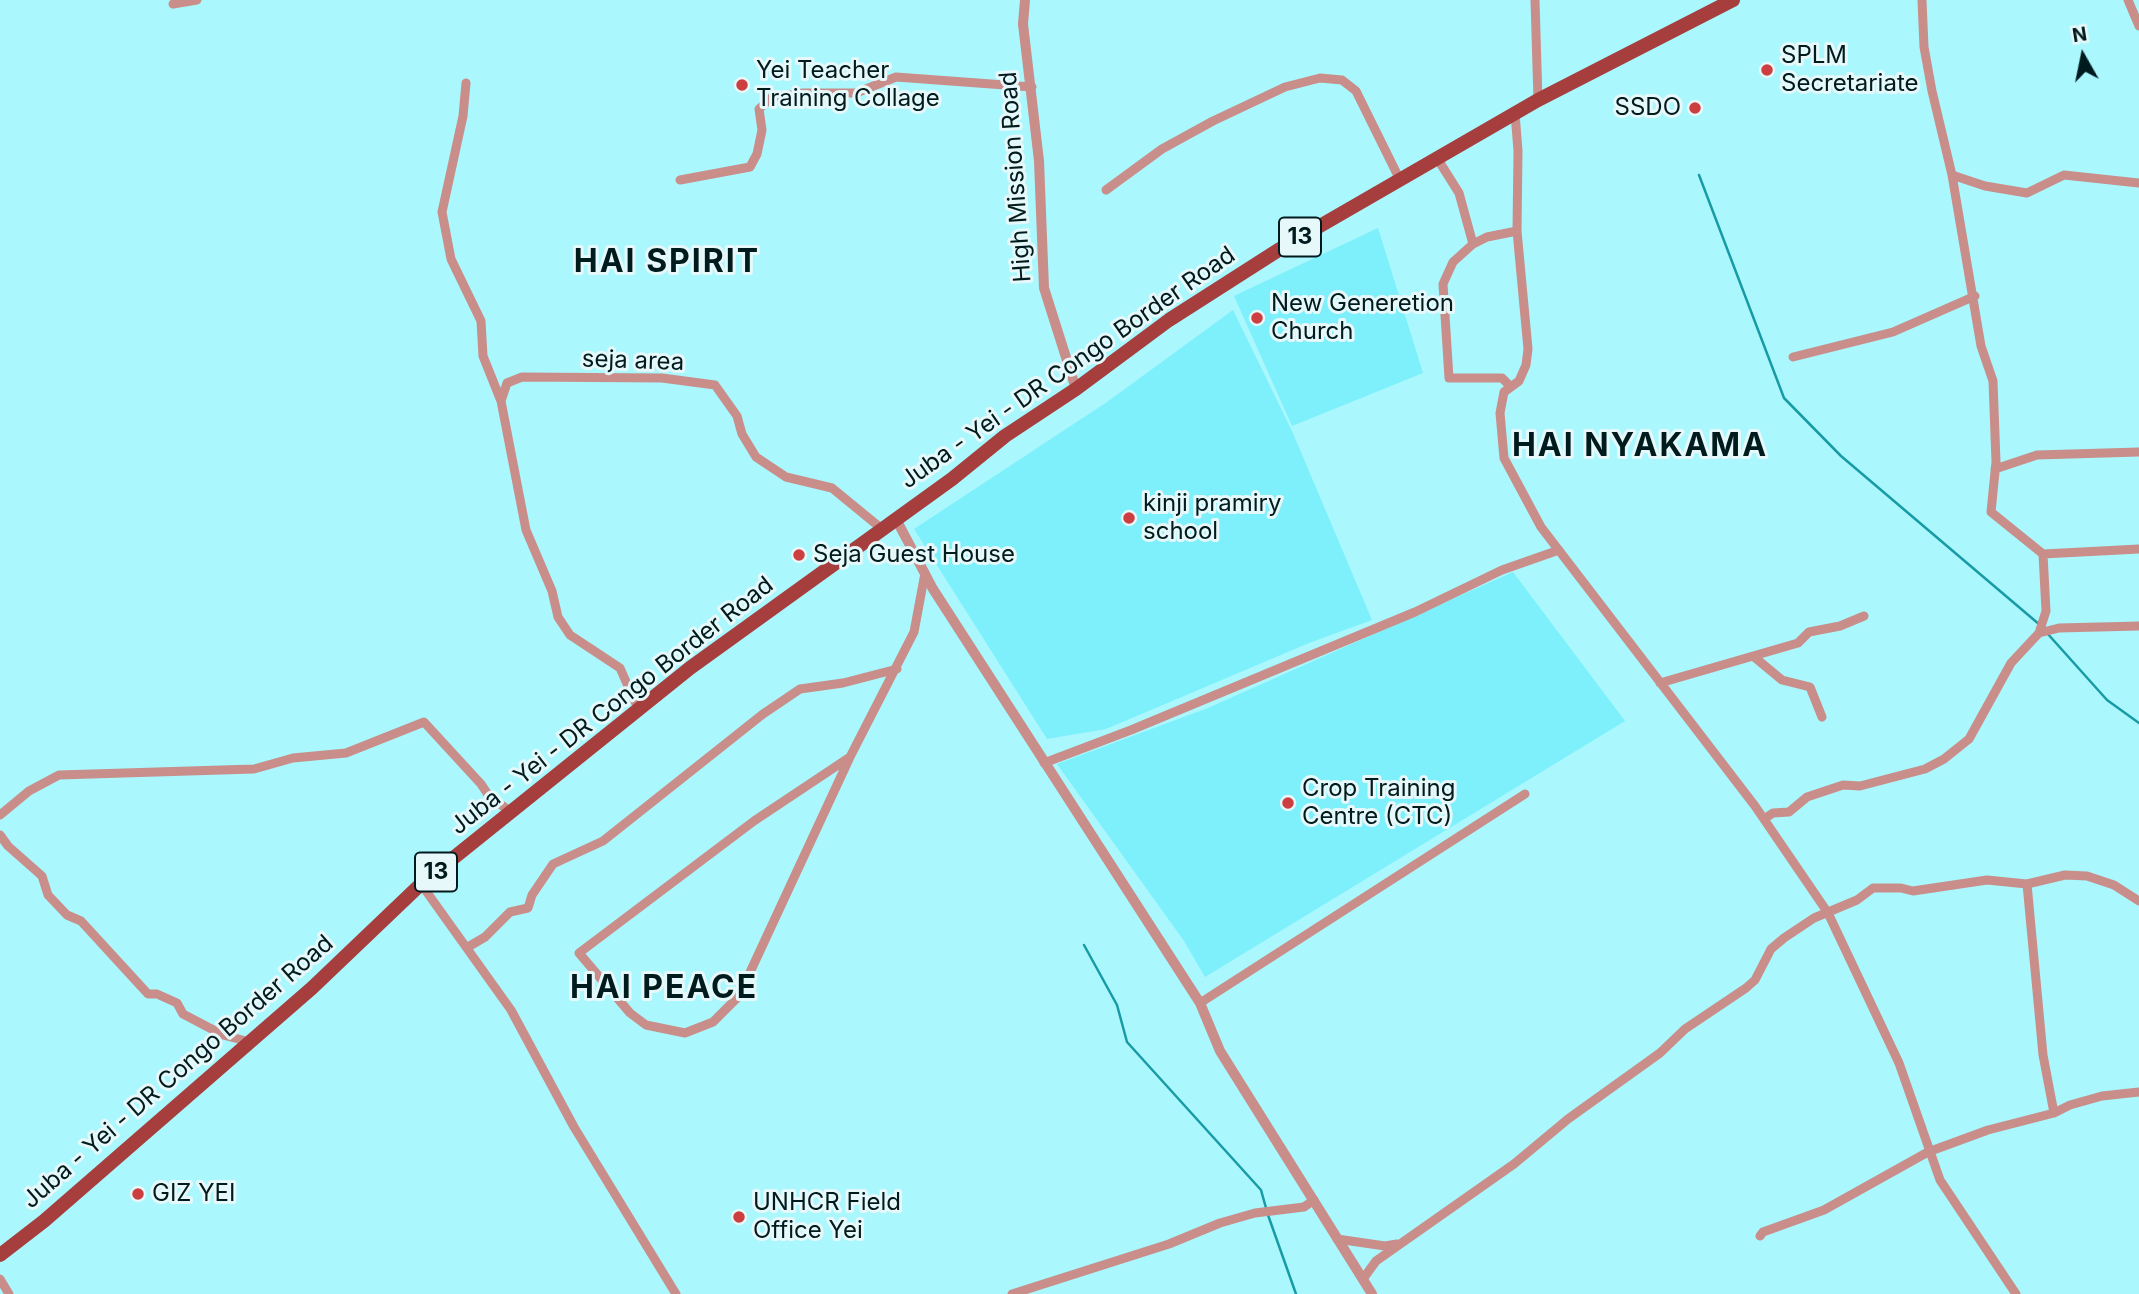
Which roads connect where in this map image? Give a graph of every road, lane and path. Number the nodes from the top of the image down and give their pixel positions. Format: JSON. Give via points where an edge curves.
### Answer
{"nodes":[{"id":1,"x":197,"y":0,"type":"edge"},
{"id":2,"x":1026,"y":0,"type":"edge"},
{"id":3,"x":1535,"y":0,"type":"edge"},
{"id":4,"x":1922,"y":0,"type":"edge"},
{"id":5,"x":2128,"y":0,"type":"edge"},
{"id":6,"x":1728,"y":1,"type":"edge"},
{"id":7,"x":173,"y":4,"type":"dead end"},
{"id":8,"x":2139,"y":26,"type":"edge"},
{"id":9,"x":466,"y":82,"type":"dead end"},
{"id":10,"x":1032,"y":87,"type":"junction"},
{"id":11,"x":1538,"y":100,"type":"junction"},
{"id":12,"x":1515,"y":113,"type":"junction"},
{"id":13,"x":1437,"y":158,"type":"junction"},
{"id":14,"x":1952,"y":175,"type":"junction"},
{"id":15,"x":680,"y":180,"type":"dead end"},
{"id":16,"x":1400,"y":180,"type":"junction"},
{"id":17,"x":2139,"y":183,"type":"edge"},
{"id":18,"x":1105,"y":190,"type":"dead end"},
{"id":19,"x":1517,"y":231,"type":"junction"},
{"id":20,"x":1473,"y":244,"type":"junction"},
{"id":21,"x":1975,"y":296,"type":"junction"},
{"id":22,"x":1793,"y":357,"type":"dead end"},
{"id":23,"x":1511,"y":387,"type":"junction"},
{"id":24,"x":1076,"y":389,"type":"junction"},
{"id":25,"x":501,"y":401,"type":"junction"},
{"id":26,"x":2139,"y":452,"type":"edge"},
{"id":27,"x":1995,"y":469,"type":"junction"},
{"id":28,"x":896,"y":519,"type":"junction"},
{"id":29,"x":882,"y":528,"type":"junction"},
{"id":30,"x":2139,"y":549,"type":"edge"},
{"id":31,"x":1559,"y":550,"type":"junction"},
{"id":32,"x":2043,"y":554,"type":"junction"},
{"id":33,"x":925,"y":573,"type":"junction"},
{"id":34,"x":1864,"y":616,"type":"dead end"},
{"id":35,"x":2139,"y":626,"type":"edge"},
{"id":36,"x":2039,"y":633,"type":"junction"},
{"id":37,"x":1752,"y":656,"type":"junction"},
{"id":38,"x":897,"y":669,"type":"junction"},
{"id":39,"x":1660,"y":682,"type":"junction"},
{"id":40,"x":642,"y":707,"type":"junction"},
{"id":41,"x":1822,"y":717,"type":"dead end"},
{"id":42,"x":850,"y":757,"type":"junction"},
{"id":43,"x":1044,"y":763,"type":"junction"},
{"id":44,"x":1525,"y":794,"type":"dead end"},
{"id":45,"x":511,"y":813,"type":"junction"},
{"id":46,"x":0,"y":815,"type":"edge"},
{"id":47,"x":1764,"y":819,"type":"junction"},
{"id":48,"x":0,"y":835,"type":"edge"},
{"id":49,"x":421,"y":884,"type":"junction"},
{"id":50,"x":2027,"y":884,"type":"junction"},
{"id":51,"x":2139,"y":901,"type":"edge"},
{"id":52,"x":1828,"y":913,"type":"junction"},
{"id":53,"x":468,"y":947,"type":"junction"},
{"id":54,"x":1200,"y":1003,"type":"junction"},
{"id":55,"x":250,"y":1042,"type":"junction"},
{"id":56,"x":2139,"y":1092,"type":"edge"},
{"id":57,"x":2054,"y":1114,"type":"junction"},
{"id":58,"x":1928,"y":1152,"type":"junction"},
{"id":59,"x":1314,"y":1200,"type":"junction"},
{"id":60,"x":1760,"y":1236,"type":"dead end"},
{"id":61,"x":1337,"y":1239,"type":"junction"},
{"id":62,"x":1402,"y":1243,"type":"junction"},
{"id":63,"x":0,"y":1255,"type":"edge"},
{"id":64,"x":0,"y":1279,"type":"edge"},
{"id":65,"x":1363,"y":1279,"type":"junction"},
{"id":66,"x":9,"y":1294,"type":"edge"},
{"id":67,"x":676,"y":1294,"type":"edge"},
{"id":68,"x":1012,"y":1294,"type":"edge"},
{"id":69,"x":1372,"y":1294,"type":"edge"},
{"id":70,"x":2016,"y":1294,"type":"edge"}],
"edges":[{"from":1,"to":7,"type":"street"},
{"from":2,"to":10,"type":"street","name":"High Mission Road","via":[[1023,24]]},
{"from":3,"to":11,"type":"street"},
{"from":4,"to":14,"type":"street","via":[[1924,47]]},
{"from":5,"to":8,"type":"street"},
{"from":6,"to":11,"type":"main road","name":"Juba - Yei - DR Congo Border Road","number":"13"},
{"from":9,"to":25,"type":"street","via":[[442,212],[452,259],[481,321],[483,356]]},
{"from":10,"to":15,"type":"street","via":[[896,77],[856,93],[771,98],[759,109],[762,130],[750,167]]},
{"from":10,"to":24,"type":"street","name":"High Mission Road","via":[[1044,288]]},
{"from":11,"to":12,"type":"main road","name":"Juba - Yei - DR Congo Border Road","number":"13"},
{"from":12,"to":13,"type":"main road","name":"Juba - Yei - DR Congo Border Road","number":"13"},
{"from":12,"to":19,"type":"street"},
{"from":13,"to":16,"type":"main road","name":"Juba - Yei - DR Congo Border Road","number":"13"},
{"from":13,"to":20,"type":"street","via":[[1459,193]]},
{"from":14,"to":17,"type":"street","via":[[2027,193],[2064,175]]},
{"from":14,"to":21,"type":"street"},
{"from":16,"to":18,"type":"street","via":[[1356,91],[1342,80],[1320,78],[1285,87],[1213,121],[1162,149]]},
{"from":16,"to":24,"type":"main road","name":"Juba - Yei - DR Congo Border Road","number":"13","via":[[1246,270]]},
{"from":19,"to":20,"type":"street"},
{"from":19,"to":23,"type":"street","via":[[1528,349],[1526,365]]},
{"from":20,"to":23,"type":"street","via":[[1453,262],[1443,284],[1446,374],[1449,378],[1502,378]]},
{"from":21,"to":22,"type":"street","via":[[1893,332]]},
{"from":21,"to":27,"type":"street","via":[[1981,346],[1993,381]]},
{"from":23,"to":31,"type":"street","via":[[1504,392],[1500,413],[1504,458],[1541,527]]},
{"from":24,"to":28,"type":"main road","name":"Juba - Yei - DR Congo Border Road","number":"13"},
{"from":25,"to":29,"type":"street","name":"seja area","via":[[507,383],[522,377],[662,377],[715,386],[737,416],[757,457],[786,477],[832,488]]},
{"from":25,"to":40,"type":"street","via":[[526,530],[558,617],[570,635],[620,668],[635,702]]},
{"from":26,"to":27,"type":"street","via":[[2037,455]]},
{"from":27,"to":32,"type":"street","via":[[1991,512]]},
{"from":28,"to":29,"type":"main road","name":"Juba - Yei - DR Congo Border Road","number":"13"},
{"from":28,"to":33,"type":"street"},
{"from":29,"to":40,"type":"main road","name":"Juba - Yei - DR Congo Border Road","number":"13"},
{"from":30,"to":32,"type":"street"},
{"from":31,"to":39,"type":"street"},
{"from":31,"to":43,"type":"street"},
{"from":32,"to":36,"type":"street","via":[[2046,611]]},
{"from":33,"to":38,"type":"street","via":[[914,632]]},
{"from":33,"to":43,"type":"street"},
{"from":34,"to":37,"type":"street"},
{"from":35,"to":36,"type":"street","via":[[2059,628]]},
{"from":36,"to":47,"type":"street","via":[[2011,663],[1969,739],[1944,759],[1925,769],[1860,786],[1843,785]]},
{"from":37,"to":39,"type":"street"},
{"from":37,"to":41,"type":"street","via":[[1782,680],[1810,687]]},
{"from":38,"to":42,"type":"street"},
{"from":38,"to":53,"type":"street","via":[[800,689],[603,841],[553,864],[528,908],[510,912]]},
{"from":39,"to":47,"type":"street"},
{"from":40,"to":45,"type":"main road","name":"Juba - Yei - DR Congo Border Road","number":"13"},
{"from":42,"to":42,"type":"street","via":[[739,996],[713,1022],[685,1033],[646,1025],[630,1013],[579,953],[754,821]]},
{"from":43,"to":54,"type":"street"},
{"from":44,"to":54,"type":"street"},
{"from":45,"to":46,"type":"street","via":[[489,796],[424,722],[346,753],[293,758],[254,769],[60,775],[29,791]]},
{"from":45,"to":49,"type":"main road","name":"Juba - Yei - DR Congo Border Road","number":"13"},
{"from":47,"to":52,"type":"street"},
{"from":48,"to":55,"type":"street","via":[[42,876],[48,895],[67,915],[81,921],[148,994],[177,1003],[183,1014],[223,1035]]},
{"from":49,"to":53,"type":"street"},
{"from":49,"to":55,"type":"main road","name":"Juba - Yei - DR Congo Border Road","number":"13"},
{"from":50,"to":51,"type":"street","via":[[2087,876],[2114,885]]},
{"from":50,"to":52,"type":"street","via":[[1987,880],[1913,891],[1873,888]]},
{"from":50,"to":57,"type":"street","via":[[2043,1055]]},
{"from":52,"to":58,"type":"street","via":[[1899,1063]]},
{"from":52,"to":62,"type":"street","via":[[1771,949],[1746,988]]},
{"from":53,"to":67,"type":"street","via":[[511,1010],[574,1127]]},
{"from":54,"to":59,"type":"street","via":[[1220,1051]]},
{"from":55,"to":63,"type":"main road","name":"Juba - Yei - DR Congo Border Road","number":"13"},
{"from":56,"to":57,"type":"street","via":[[2102,1096]]},
{"from":57,"to":58,"type":"street","via":[[1988,1129]]},
{"from":58,"to":60,"type":"street","via":[[1824,1210]]},
{"from":58,"to":70,"type":"street","via":[[1941,1180]]},
{"from":59,"to":61,"type":"street"},
{"from":59,"to":68,"type":"street","via":[[1304,1207],[1220,1223]]},
{"from":61,"to":62,"type":"street","via":[[1385,1246]]},
{"from":61,"to":65,"type":"street"},
{"from":62,"to":65,"type":"street","via":[[1376,1261]]},
{"from":64,"to":66,"type":"street"},
{"from":65,"to":69,"type":"street"}]}
